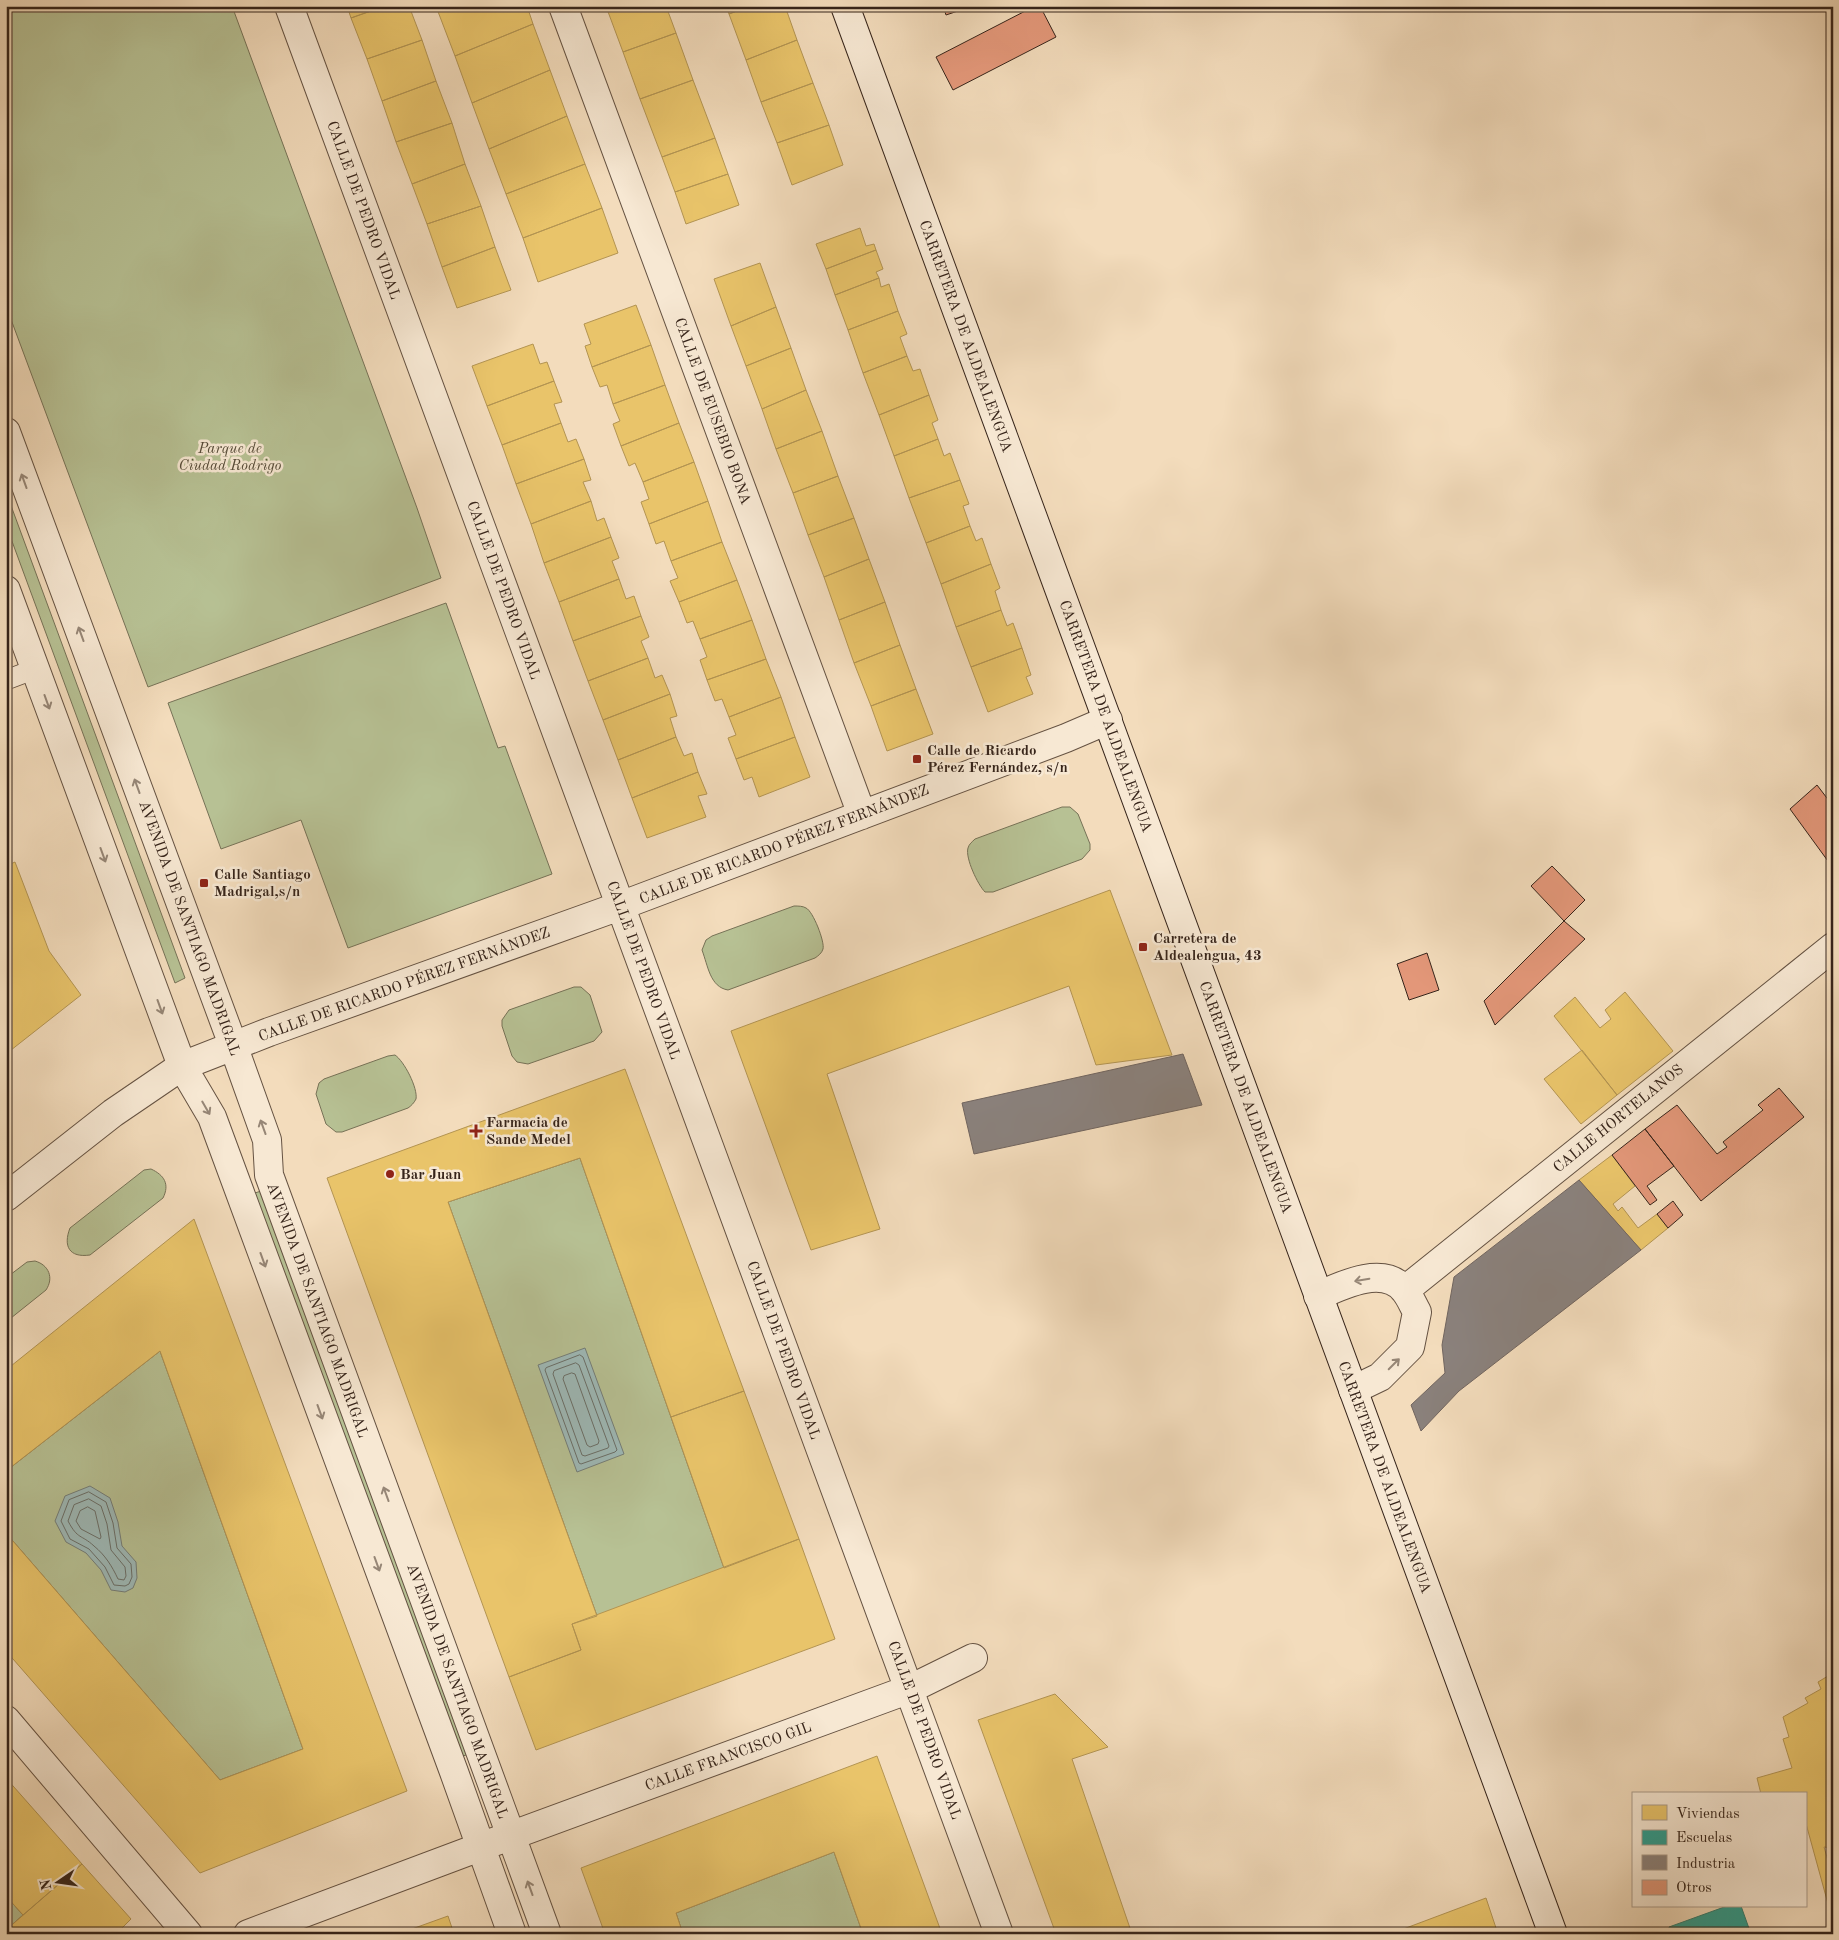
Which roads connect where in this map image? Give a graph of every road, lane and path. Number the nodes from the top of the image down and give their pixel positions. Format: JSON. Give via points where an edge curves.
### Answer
{"nodes":[{"id":1,"x":289,"y":6,"type":"edge"},
{"id":2,"x":563,"y":6,"type":"edge"},
{"id":3,"x":845,"y":6,"type":"edge"},
{"id":4,"x":6,"y":432,"type":"edge"},
{"id":5,"x":6,"y":590,"type":"edge"},
{"id":6,"x":35,"y":669,"type":"junction"},
{"id":7,"x":6,"y":680,"type":"edge"},
{"id":8,"x":1108,"y":720,"type":"junction"},
{"id":9,"x":862,"y":815,"type":"junction"},
{"id":10,"x":620,"y":906,"type":"junction"},
{"id":11,"x":1833,"y":947,"type":"edge"},
{"id":12,"x":233,"y":1045,"type":"junction"},
{"id":13,"x":182,"y":1066,"type":"junction"},
{"id":14,"x":6,"y":1197,"type":"edge"},
{"id":15,"x":1405,"y":1290,"type":"junction"},
{"id":16,"x":1318,"y":1296,"type":"junction"},
{"id":17,"x":1353,"y":1390,"type":"junction"},
{"id":18,"x":973,"y":1658,"type":"dead end"},
{"id":19,"x":910,"y":1689,"type":"junction"},
{"id":20,"x":6,"y":1720,"type":"edge"},
{"id":21,"x":511,"y":1836,"type":"junction"},
{"id":22,"x":480,"y":1847,"type":"junction"},
{"id":23,"x":188,"y":1934,"type":"edge"},
{"id":24,"x":248,"y":1934,"type":"edge"},
{"id":25,"x":512,"y":1934,"type":"edge"},
{"id":26,"x":547,"y":1934,"type":"edge"},
{"id":27,"x":999,"y":1934,"type":"edge"},
{"id":28,"x":1552,"y":1934,"type":"edge"}],
"edges":[{"from":1,"to":10,"type":"street","name":"CALLE DE PEDRO VIDAL"},
{"from":2,"to":9,"type":"street","name":"CALLE DE EUSEBIO BONA"},
{"from":3,"to":8,"type":"street","name":"CARRETERA DE ALDEALENGUA"},
{"from":12,"to":4,"type":"street","name":"AVENIDA DE SANTIAGO MADRIGAL","one_way":true},
{"from":5,"to":6,"type":"street"},
{"from":6,"to":7,"type":"lane"},
{"from":6,"to":13,"type":"street","one_way":true},
{"from":8,"to":9,"type":"street","name":"CALLE DE RICARDO PÉREZ FERNÁNDEZ"},
{"from":8,"to":16,"type":"street","name":"CARRETERA DE ALDEALENGUA"},
{"from":9,"to":10,"type":"street","name":"CALLE DE RICARDO PÉREZ FERNÁNDEZ"},
{"from":10,"to":12,"type":"street","name":"CALLE DE RICARDO PÉREZ FERNÁNDEZ"},
{"from":10,"to":19,"type":"street","name":"CALLE DE PEDRO VIDAL"},
{"from":11,"to":15,"type":"street","name":"CALLE HORTELANOS"},
{"from":12,"to":13,"type":"street","name":"CALLE DE RICARDO PÉREZ FERNÁNDEZ"},
{"from":21,"to":12,"type":"street","name":"AVENIDA DE SANTIAGO MADRIGAL","one_way":true,"via":[[269,1175],[267,1140]]},
{"from":13,"to":14,"type":"street","name":"CALLE DE RICARDO PÉREZ FERNÁNDEZ","via":[[113,1112]]},
{"from":13,"to":22,"type":"street","one_way":true,"via":[[212,1118]]},
{"from":15,"to":16,"type":"street","one_way":true,"via":[[1379,1277],[1346,1283]]},
{"from":17,"to":15,"type":"street","one_way":true,"via":[[1380,1378],[1410,1347],[1417,1312]]},
{"from":16,"to":17,"type":"street","name":"CARRETERA DE ALDEALENGUA"},
{"from":17,"to":28,"type":"street","name":"CARRETERA DE ALDEALENGUA"},
{"from":18,"to":19,"type":"street","name":"CALLE FRANCISCO GIL"},
{"from":19,"to":21,"type":"street","name":"CALLE FRANCISCO GIL"},
{"from":19,"to":27,"type":"street","name":"CALLE DE PEDRO VIDAL"},
{"from":20,"to":23,"type":"street"},
{"from":21,"to":22,"type":"street","name":"CALLE FRANCISCO GIL"},
{"from":26,"to":21,"type":"street","name":"AVENIDA DE SANTIAGO MADRIGAL","one_way":true},
{"from":22,"to":24,"type":"street","name":"CALLE FRANCISCO GIL"},
{"from":22,"to":25,"type":"street"}]}
